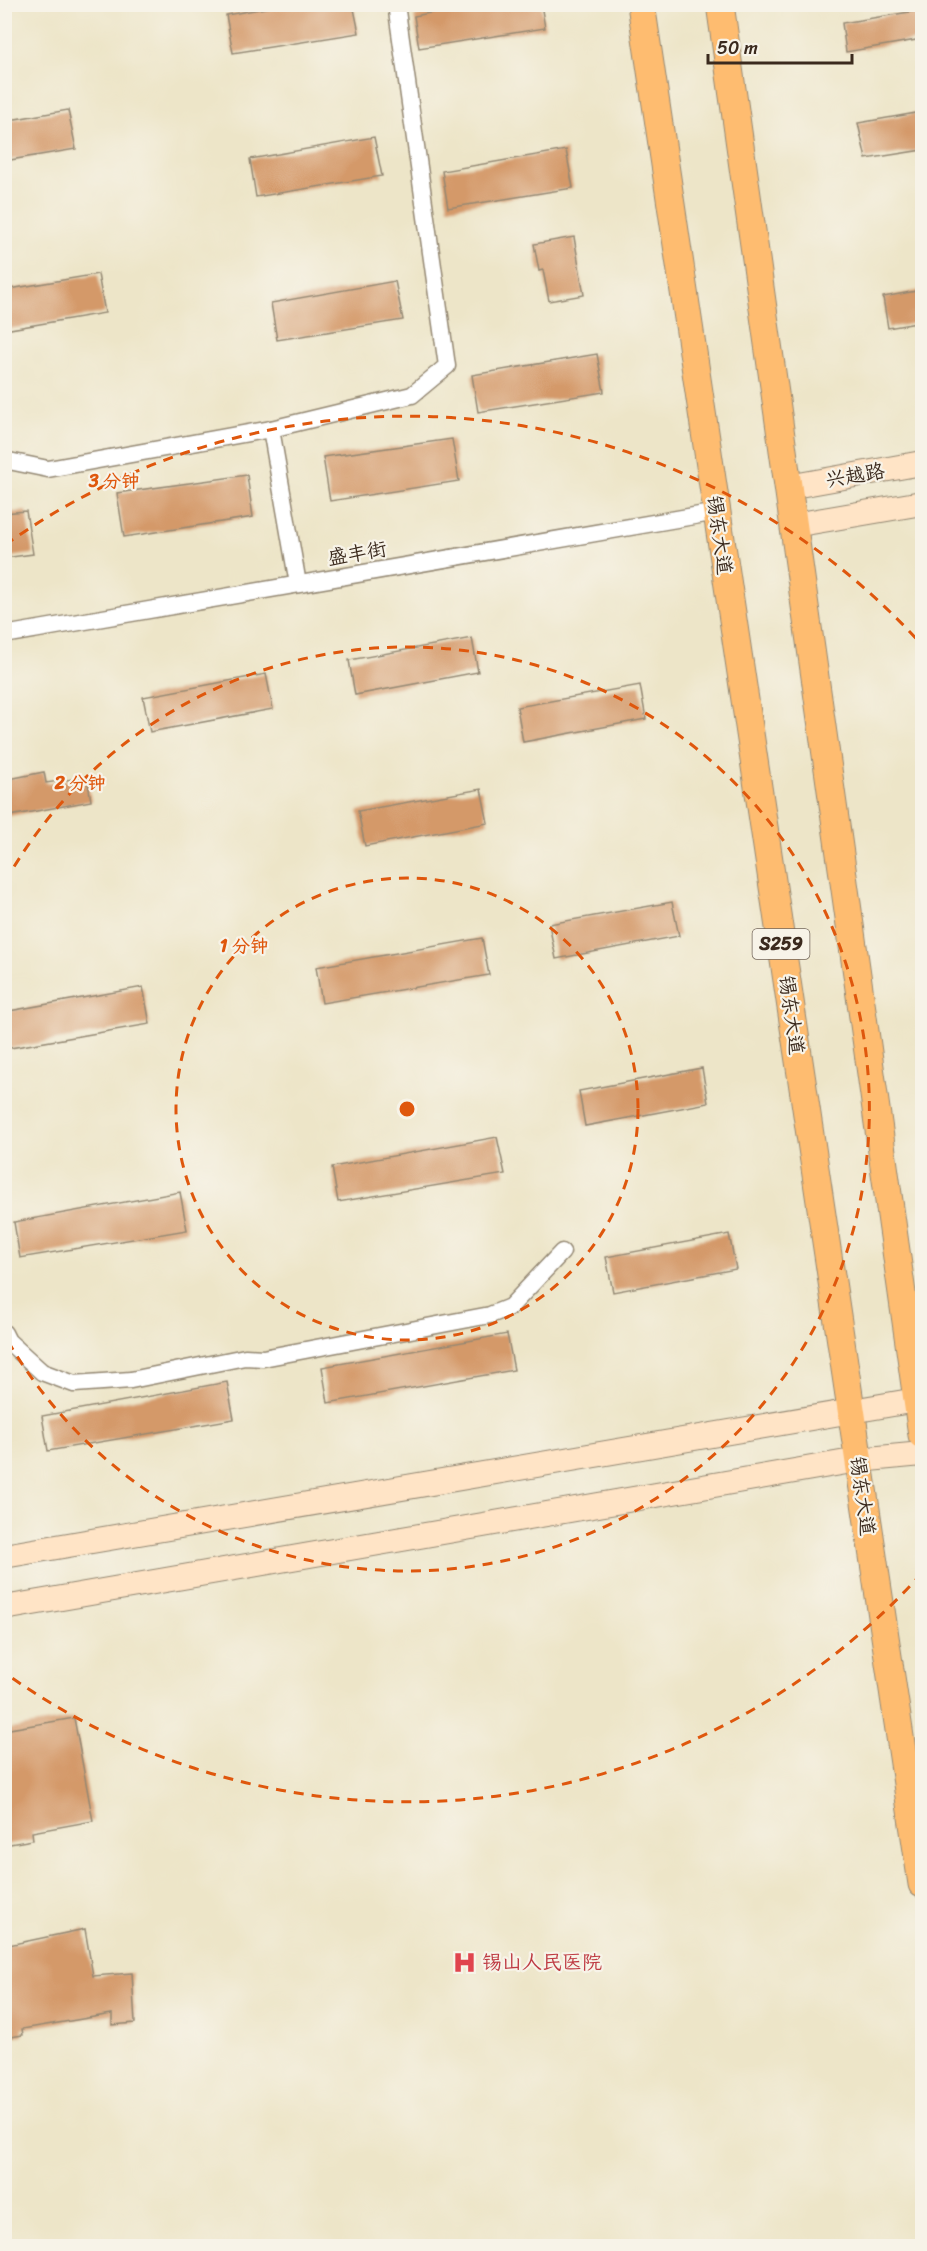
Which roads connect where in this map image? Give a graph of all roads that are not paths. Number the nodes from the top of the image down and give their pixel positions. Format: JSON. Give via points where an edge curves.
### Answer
{"nodes":[{"id":1,"x":396,"y":4,"type":"edge"},
{"id":2,"x":641,"y":4,"type":"edge"},
{"id":3,"x":720,"y":4,"type":"edge"},
{"id":4,"x":271,"y":429,"type":"junction"},
{"id":5,"x":4,"y":460,"type":"edge"},
{"id":6,"x":922,"y":463,"type":"edge"},
{"id":7,"x":788,"y":487,"type":"junction"},
{"id":8,"x":922,"y":503,"type":"edge"},
{"id":9,"x":717,"y":512,"type":"junction"},
{"id":10,"x":794,"y":525,"type":"junction"},
{"id":11,"x":298,"y":584,"type":"junction"},
{"id":12,"x":4,"y":635,"type":"edge"},
{"id":13,"x":562,"y":1252,"type":"dead end"},
{"id":14,"x":4,"y":1333,"type":"edge"},
{"id":15,"x":920,"y":1400,"type":"edge"},
{"id":16,"x":850,"y":1410,"type":"junction"},
{"id":17,"x":922,"y":1436,"type":"edge"},
{"id":18,"x":922,"y":1454,"type":"edge"},
{"id":19,"x":858,"y":1460,"type":"junction"},
{"id":20,"x":4,"y":1556,"type":"edge"},
{"id":21,"x":4,"y":1608,"type":"edge"},
{"id":22,"x":922,"y":1884,"type":"edge"}],
"edges":[{"from":1,"to":4,"type":"street","via":[[447,366],[411,395]]},
{"from":2,"to":9,"type":"main road","name":"锡东大道","number":"S259"},
{"from":3,"to":7,"type":"main road"},
{"from":4,"to":5,"type":"street","via":[[48,469]]},
{"from":4,"to":11,"type":"street"},
{"from":6,"to":7,"type":"main road","name":"兴越路"},
{"from":7,"to":10,"type":"main road"},
{"from":8,"to":10,"type":"main road","name":"兴越路"},
{"from":9,"to":11,"type":"street","name":"盛丰街"},
{"from":9,"to":16,"type":"main road","name":"锡东大道","number":"S259"},
{"from":10,"to":15,"type":"main road"},
{"from":11,"to":12,"type":"street","name":"盛丰街"},
{"from":13,"to":14,"type":"street","via":[[510,1307],[490,1315],[131,1380],[74,1384],[42,1372]]},
{"from":15,"to":16,"type":"main road"},
{"from":15,"to":17,"type":"main road"},
{"from":16,"to":19,"type":"main road","name":"锡东大道","number":"S259"},
{"from":16,"to":20,"type":"main road"},
{"from":18,"to":19,"type":"main road"},
{"from":19,"to":21,"type":"main road"},
{"from":19,"to":22,"type":"main road","name":"锡东大道","number":"S259"}]}
